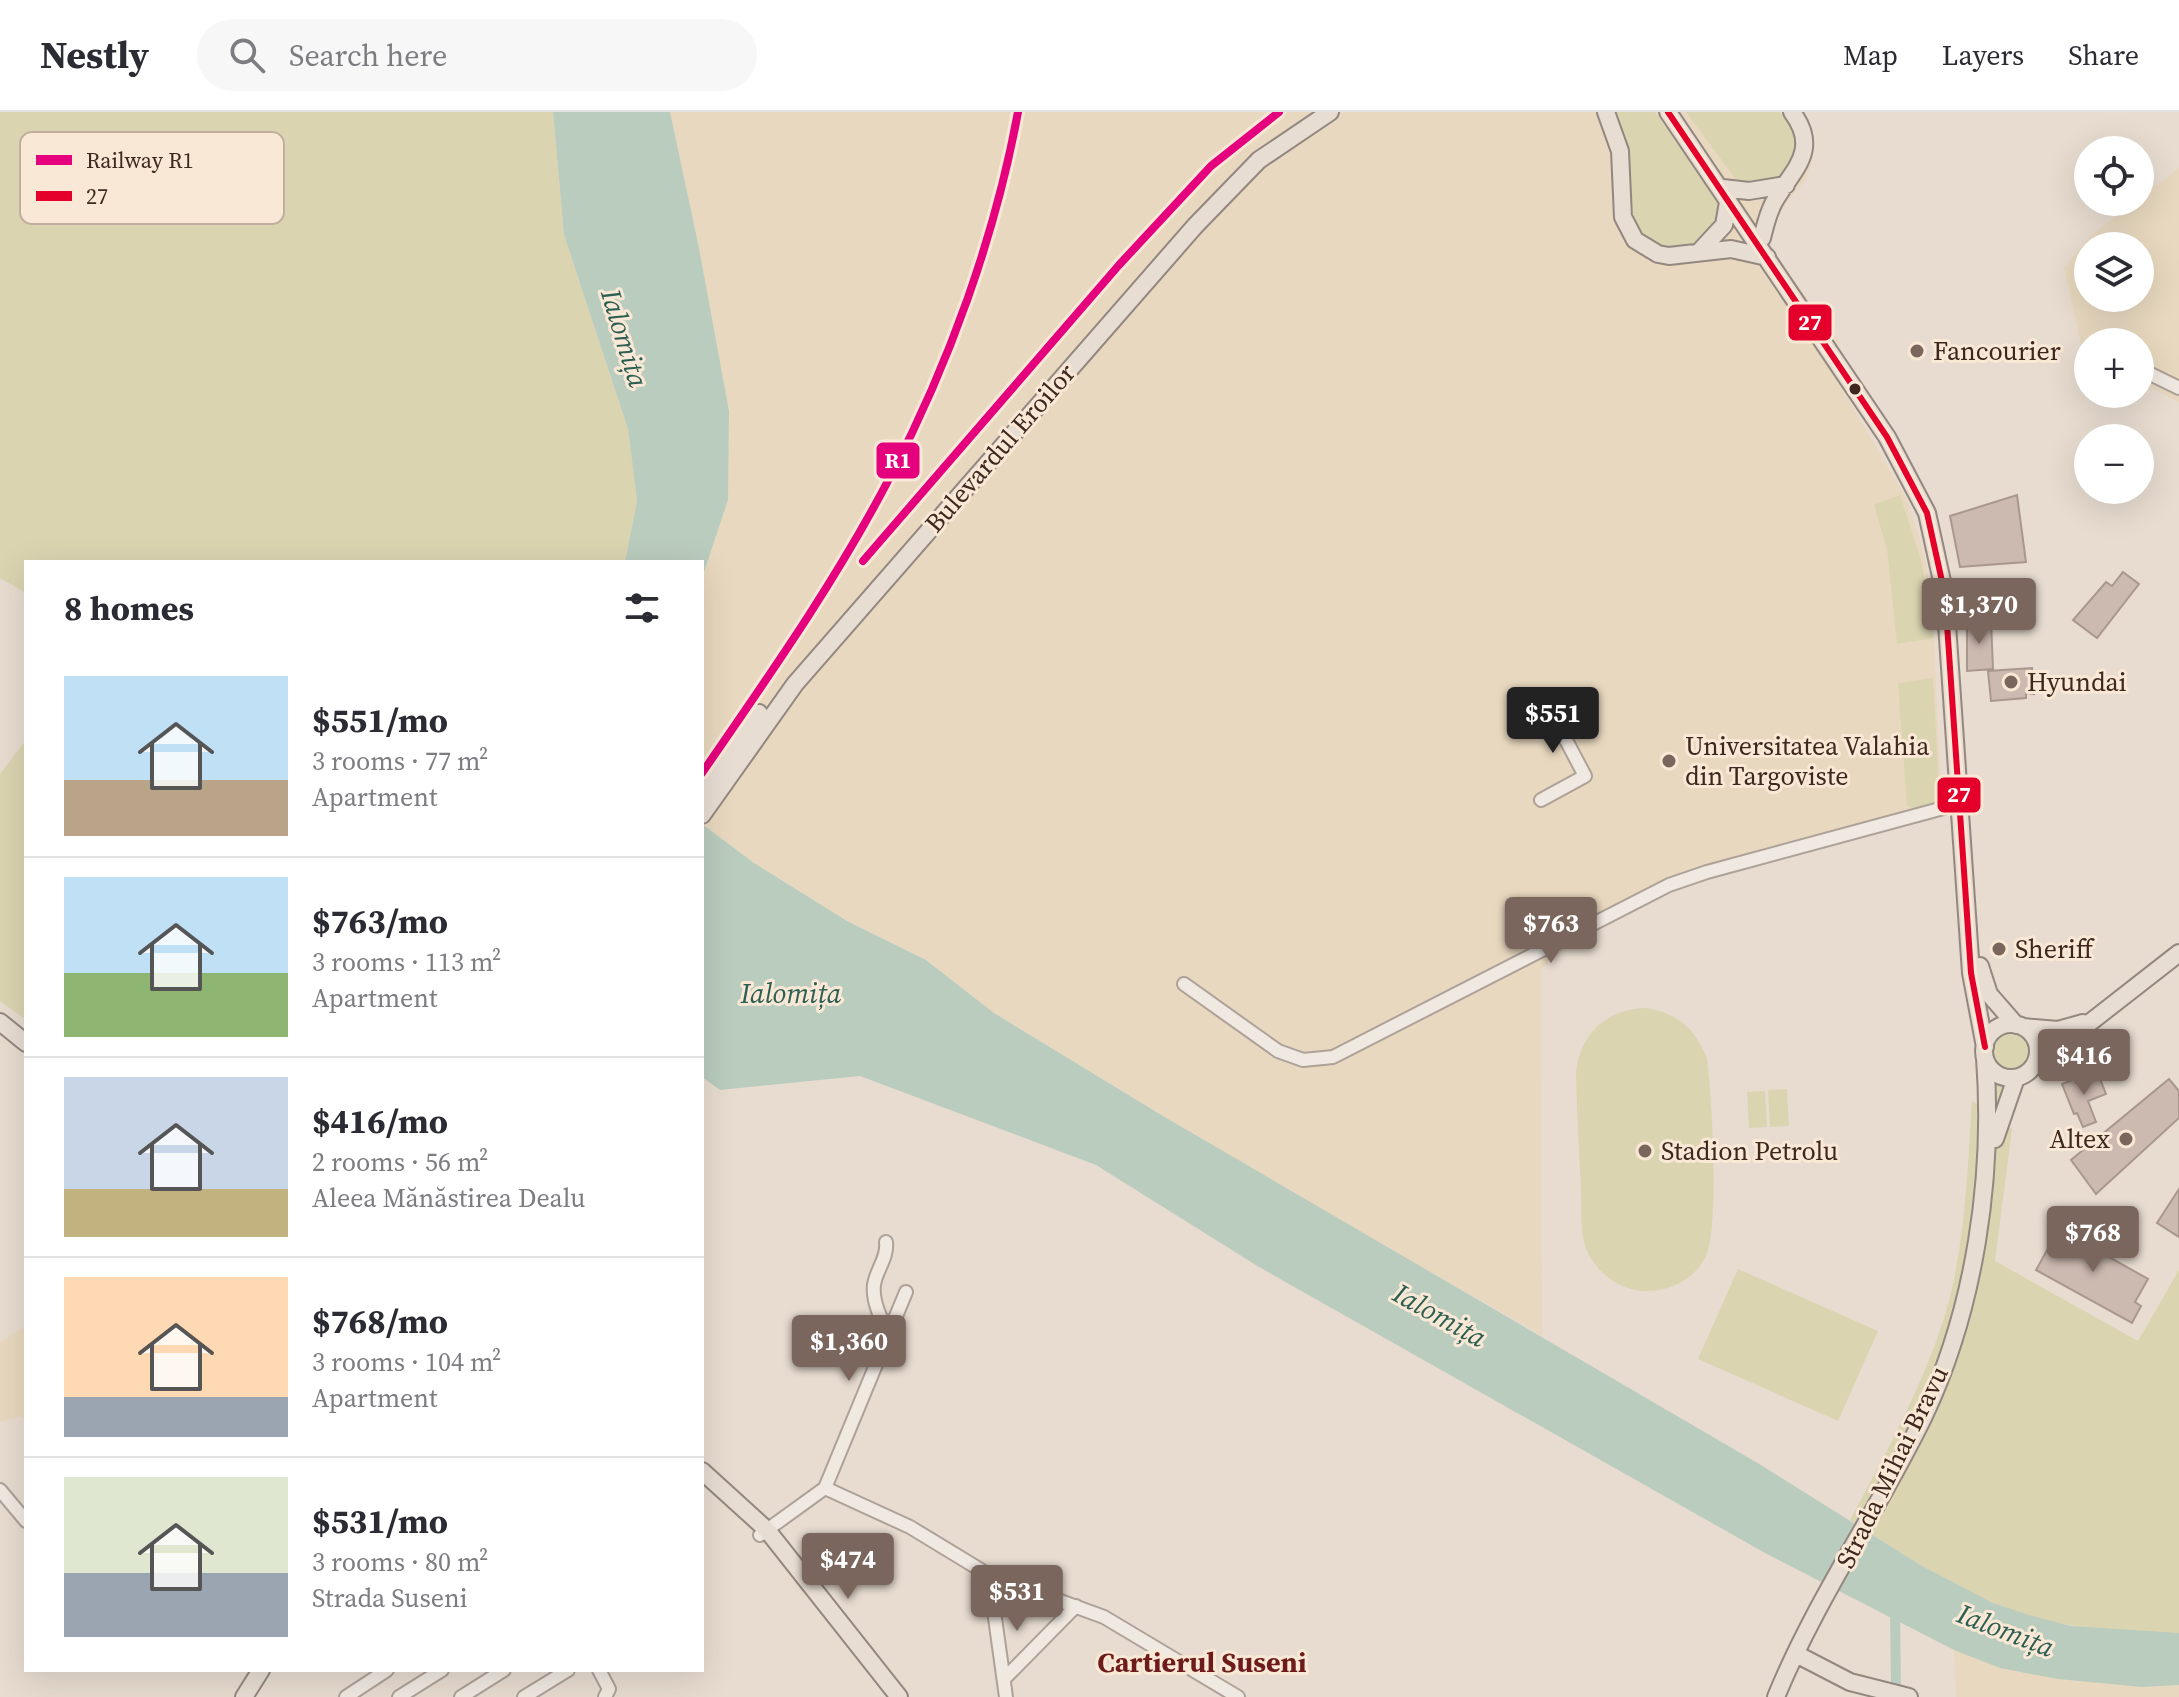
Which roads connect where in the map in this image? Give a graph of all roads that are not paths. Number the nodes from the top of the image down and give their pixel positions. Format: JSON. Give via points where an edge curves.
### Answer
{"nodes":[{"id":1,"x":1315,"y":112,"type":"edge"},
{"id":2,"x":1330,"y":112,"type":"edge"},
{"id":3,"x":1606,"y":112,"type":"edge"},
{"id":4,"x":1668,"y":112,"type":"edge"},
{"id":5,"x":1792,"y":112,"type":"edge"},
{"id":6,"x":1786,"y":185,"type":"junction"},
{"id":7,"x":1721,"y":189,"type":"junction"},
{"id":8,"x":1762,"y":238,"type":"junction"},
{"id":9,"x":1699,"y":252,"type":"junction"},
{"id":10,"x":1767,"y":257,"type":"junction"},
{"id":11,"x":2154,"y":376,"type":"edge"},
{"id":12,"x":2179,"y":388,"type":"edge"},
{"id":13,"x":1547,"y":704,"type":"dead end"},
{"id":14,"x":730,"y":762,"type":"junction"},
{"id":15,"x":704,"y":792,"type":"edge"},
{"id":16,"x":1541,"y":800,"type":"dead end"},
{"id":17,"x":1962,"y":803,"type":"junction"},
{"id":18,"x":704,"y":811,"type":"edge"},
{"id":19,"x":2179,"y":953,"type":"edge"},
{"id":20,"x":1184,"y":984,"type":"dead end"},
{"id":21,"x":2095,"y":1017,"type":"junction"},
{"id":22,"x":0,"y":1022,"type":"edge"},
{"id":23,"x":2019,"y":1026,"type":"junction"},
{"id":24,"x":24,"y":1041,"type":"edge"},
{"id":25,"x":1985,"y":1053,"type":"junction"},
{"id":26,"x":2033,"y":1067,"type":"junction"},
{"id":27,"x":2016,"y":1078,"type":"junction"},
{"id":28,"x":1985,"y":1179,"type":"junction"},
{"id":29,"x":886,"y":1242,"type":"dead end"},
{"id":30,"x":906,"y":1292,"type":"dead end"},
{"id":31,"x":889,"y":1334,"type":"junction"},
{"id":32,"x":704,"y":1473,"type":"edge"},
{"id":33,"x":704,"y":1482,"type":"edge"},
{"id":34,"x":825,"y":1488,"type":"junction"},
{"id":35,"x":0,"y":1490,"type":"edge"},
{"id":36,"x":24,"y":1519,"type":"edge"},
{"id":37,"x":763,"y":1533,"type":"junction"},
{"id":38,"x":989,"y":1575,"type":"junction"},
{"id":39,"x":1076,"y":1606,"type":"junction"},
{"id":40,"x":1804,"y":1658,"type":"junction"},
{"id":41,"x":260,"y":1672,"type":"edge"},
{"id":42,"x":384,"y":1672,"type":"edge"},
{"id":43,"x":439,"y":1672,"type":"edge"},
{"id":44,"x":501,"y":1672,"type":"edge"},
{"id":45,"x":565,"y":1672,"type":"edge"},
{"id":46,"x":600,"y":1672,"type":"edge"},
{"id":47,"x":1004,"y":1679,"type":"junction"},
{"id":48,"x":1778,"y":1692,"type":"edge"},
{"id":49,"x":244,"y":1697,"type":"edge"},
{"id":50,"x":346,"y":1697,"type":"edge"},
{"id":51,"x":399,"y":1697,"type":"edge"},
{"id":52,"x":461,"y":1697,"type":"edge"},
{"id":53,"x":524,"y":1697,"type":"edge"},
{"id":54,"x":605,"y":1697,"type":"edge"},
{"id":55,"x":890,"y":1697,"type":"edge"},
{"id":56,"x":899,"y":1697,"type":"edge"},
{"id":57,"x":1006,"y":1697,"type":"edge"},
{"id":58,"x":1238,"y":1697,"type":"edge"},
{"id":59,"x":1909,"y":1697,"type":"edge"}],
"edges":[{"from":1,"to":14,"type":"main road","name":"Bulevardul Eroilor","via":[[1254,154],[1208,197],[822,637],[760,712]]},
{"from":2,"to":14,"type":"main road","name":"Bulevardul Eroilor","via":[[1259,160],[1216,202]]},
{"from":3,"to":9,"type":"main road","via":[[1620,151],[1621,202],[1635,240],[1658,254]]},
{"from":4,"to":7,"type":"main road"},
{"from":5,"to":6,"type":"main road","via":[[1803,131],[1803,154]]},
{"from":6,"to":7,"type":"main road"},
{"from":6,"to":8,"type":"main road","via":[[1772,205]]},
{"from":7,"to":8,"type":"main road","via":[[1734,198]]},
{"from":7,"to":9,"type":"main road","via":[[1724,225]]},
{"from":7,"to":10,"type":"main road","name":"Strada Mihai Bravu"},
{"from":8,"to":23,"type":"main road","via":[[1878,407],[1918,474],[1939,528],[1957,637],[1984,984],[2001,1011]]},
{"from":9,"to":10,"type":"main road","via":[[1731,249]]},
{"from":10,"to":17,"type":"main road","name":"Strada Mihai Bravu","via":[[1887,437],[1927,513],[1945,595]]},
{"from":11,"to":12,"type":"street"},
{"from":13,"to":16,"type":"street","via":[[1585,776]]},
{"from":14,"to":15,"type":"main road","name":"Bulevardul Eroilor"},
{"from":14,"to":18,"type":"main road","name":"Bulevardul Eroilor"},
{"from":17,"to":20,"type":"street","via":[[1669,885],[1333,1057],[1303,1060],[1278,1051]]},
{"from":17,"to":25,"type":"main road","name":"Strada Mihai Bravu","via":[[1971,963]]},
{"from":19,"to":21,"type":"main road"},
{"from":21,"to":23,"type":"main road","via":[[2058,1030]]},
{"from":21,"to":26,"type":"main road"},
{"from":22,"to":24,"type":"main road"},
{"from":23,"to":25,"type":"main road","via":[[1999,1027]]},
{"from":23,"to":26,"type":"main road","via":[[2037,1045]]},
{"from":25,"to":27,"type":"main road","via":[[1994,1072]]},
{"from":25,"to":28,"type":"main road","name":"Strada Mihai Bravu"},
{"from":26,"to":27,"type":"main road"},
{"from":27,"to":28,"type":"main road","name":"Strada Mihai Bravu"},
{"from":28,"to":40,"type":"main road","name":"Strada Mihai Bravu","via":[[1953,1338],[1924,1415],[1806,1635]]},
{"from":29,"to":31,"type":"street","via":[[874,1285]]},
{"from":30,"to":31,"type":"street"},
{"from":31,"to":34,"type":"street"},
{"from":32,"to":37,"type":"main road"},
{"from":33,"to":37,"type":"main road"},
{"from":34,"to":37,"type":"street"},
{"from":34,"to":38,"type":"street","via":[[910,1527]]},
{"from":35,"to":36,"type":"street"},
{"from":37,"to":55,"type":"main road"},
{"from":37,"to":56,"type":"main road"},
{"from":38,"to":39,"type":"street"},
{"from":38,"to":47,"type":"street"},
{"from":39,"to":47,"type":"street"},
{"from":39,"to":58,"type":"street","via":[[1104,1617]]},
{"from":40,"to":48,"type":"main road"},
{"from":40,"to":59,"type":"main road","via":[[1862,1686]]},
{"from":41,"to":49,"type":"main road"},
{"from":42,"to":50,"type":"street"},
{"from":43,"to":51,"type":"street"},
{"from":44,"to":52,"type":"street"},
{"from":45,"to":53,"type":"street"},
{"from":46,"to":54,"type":"street","via":[[609,1689]]},
{"from":47,"to":57,"type":"street"}]}
